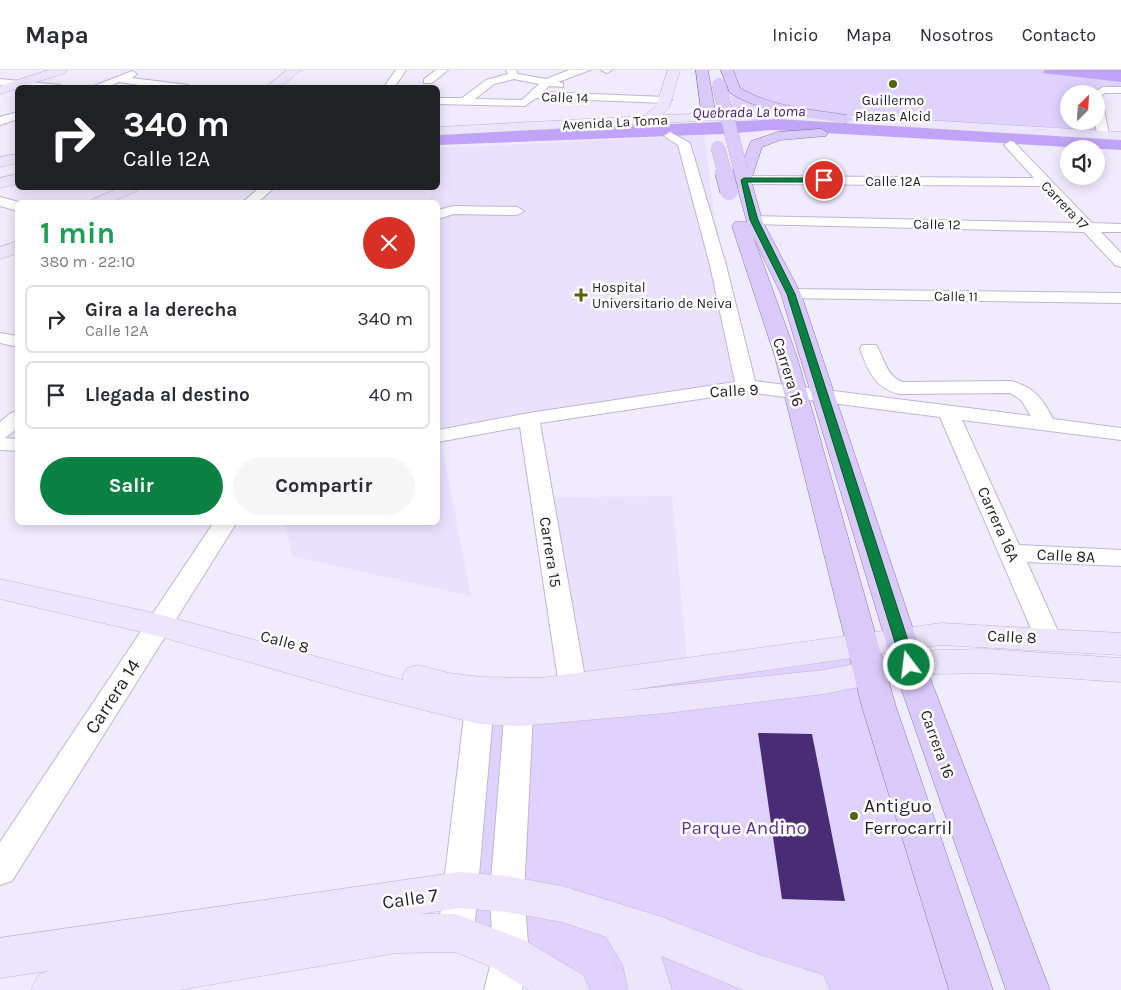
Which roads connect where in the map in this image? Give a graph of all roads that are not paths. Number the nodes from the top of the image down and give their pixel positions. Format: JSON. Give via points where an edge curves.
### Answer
{"nodes":[{"id":1,"x":36,"y":70,"type":"edge"},
{"id":2,"x":61,"y":70,"type":"edge"},
{"id":3,"x":143,"y":70,"type":"edge"},
{"id":4,"x":401,"y":70,"type":"edge"},
{"id":5,"x":443,"y":70,"type":"edge"},
{"id":6,"x":584,"y":70,"type":"edge"},
{"id":7,"x":674,"y":70,"type":"edge"},
{"id":8,"x":715,"y":70,"type":"edge"},
{"id":9,"x":727,"y":70,"type":"edge"},
{"id":10,"x":299,"y":73,"type":"edge"},
{"id":11,"x":513,"y":73,"type":"edge"},
{"id":12,"x":118,"y":79,"type":"junction"},
{"id":13,"x":709,"y":80,"type":"edge"},
{"id":14,"x":0,"y":82,"type":"edge"},
{"id":15,"x":428,"y":82,"type":"dead end"},
{"id":16,"x":24,"y":83,"type":"junction"},
{"id":17,"x":546,"y":83,"type":"junction"},
{"id":18,"x":17,"y":85,"type":"edge"},
{"id":19,"x":38,"y":85,"type":"edge"},
{"id":20,"x":102,"y":85,"type":"edge"},
{"id":21,"x":165,"y":85,"type":"edge"},
{"id":22,"x":277,"y":85,"type":"edge"},
{"id":23,"x":290,"y":85,"type":"edge"},
{"id":24,"x":390,"y":85,"type":"edge"},
{"id":25,"x":15,"y":86,"type":"edge"},
{"id":26,"x":0,"y":90,"type":"edge"},
{"id":27,"x":1121,"y":90,"type":"edge"},
{"id":28,"x":1105,"y":93,"type":"edge"},
{"id":29,"x":536,"y":95,"type":"junction"},
{"id":30,"x":635,"y":99,"type":"junction"},
{"id":31,"x":666,"y":100,"type":"junction"},
{"id":32,"x":440,"y":101,"type":"edge"},
{"id":33,"x":464,"y":102,"type":"junction"},
{"id":34,"x":15,"y":116,"type":"edge"},
{"id":35,"x":846,"y":119,"type":"junction"},
{"id":36,"x":647,"y":120,"type":"junction"},
{"id":37,"x":0,"y":121,"type":"edge"},
{"id":38,"x":1102,"y":130,"type":"edge"},
{"id":39,"x":440,"y":131,"type":"edge"},
{"id":40,"x":714,"y":133,"type":"junction"},
{"id":41,"x":821,"y":133,"type":"junction"},
{"id":42,"x":1076,"y":133,"type":"junction"},
{"id":43,"x":838,"y":134,"type":"dead end"},
{"id":44,"x":1103,"y":134,"type":"junction"},
{"id":45,"x":696,"y":135,"type":"dead end"},
{"id":46,"x":670,"y":136,"type":"junction"},
{"id":47,"x":651,"y":137,"type":"dead end"},
{"id":48,"x":1121,"y":137,"type":"edge"},
{"id":49,"x":991,"y":144,"type":"dead end"},
{"id":50,"x":1010,"y":145,"type":"junction"},
{"id":51,"x":1029,"y":146,"type":"dead end"},
{"id":52,"x":1105,"y":150,"type":"edge"},
{"id":53,"x":1121,"y":151,"type":"edge"},
{"id":54,"x":15,"y":159,"type":"edge"},
{"id":55,"x":0,"y":162,"type":"edge"},
{"id":56,"x":15,"y":179,"type":"edge"},
{"id":57,"x":739,"y":180,"type":"junction"},
{"id":58,"x":1043,"y":182,"type":"junction"},
{"id":59,"x":0,"y":183,"type":"edge"},
{"id":60,"x":126,"y":190,"type":"edge"},
{"id":61,"x":142,"y":190,"type":"edge"},
{"id":62,"x":265,"y":190,"type":"edge"},
{"id":63,"x":104,"y":200,"type":"edge"},
{"id":64,"x":120,"y":200,"type":"edge"},
{"id":65,"x":252,"y":200,"type":"edge"},
{"id":66,"x":0,"y":201,"type":"edge"},
{"id":67,"x":15,"y":205,"type":"edge"},
{"id":68,"x":517,"y":211,"type":"dead end"},
{"id":69,"x":440,"y":214,"type":"edge"},
{"id":70,"x":754,"y":220,"type":"junction"},
{"id":71,"x":1086,"y":228,"type":"junction"},
{"id":72,"x":1121,"y":228,"type":"edge"},
{"id":73,"x":15,"y":239,"type":"edge"},
{"id":74,"x":0,"y":246,"type":"edge"},
{"id":75,"x":15,"y":247,"type":"edge"},
{"id":76,"x":0,"y":254,"type":"edge"},
{"id":77,"x":1121,"y":262,"type":"edge"},
{"id":78,"x":791,"y":294,"type":"junction"},
{"id":79,"x":1121,"y":298,"type":"edge"},
{"id":80,"x":0,"y":338,"type":"edge"},
{"id":81,"x":15,"y":341,"type":"edge"},
{"id":82,"x":870,"y":348,"type":"dead end"},
{"id":83,"x":746,"y":386,"type":"junction"},
{"id":84,"x":811,"y":395,"type":"junction"},
{"id":85,"x":948,"y":411,"type":"junction"},
{"id":86,"x":529,"y":419,"type":"junction"},
{"id":87,"x":15,"y":420,"type":"edge"},
{"id":88,"x":1044,"y":423,"type":"junction"},
{"id":89,"x":0,"y":433,"type":"edge"},
{"id":90,"x":1121,"y":434,"type":"edge"},
{"id":91,"x":440,"y":436,"type":"edge"},
{"id":92,"x":0,"y":444,"type":"edge"},
{"id":93,"x":15,"y":445,"type":"edge"},
{"id":94,"x":224,"y":525,"type":"edge"},
{"id":95,"x":1012,"y":552,"type":"junction"},
{"id":96,"x":1121,"y":558,"type":"edge"},
{"id":97,"x":0,"y":572,"type":"edge"},
{"id":98,"x":0,"y":588,"type":"edge"},
{"id":99,"x":163,"y":617,"type":"junction"},
{"id":100,"x":1048,"y":638,"type":"junction"},
{"id":101,"x":1121,"y":644,"type":"edge"},
{"id":102,"x":906,"y":652,"type":"junction"},
{"id":103,"x":867,"y":659,"type":"junction"},
{"id":104,"x":1121,"y":670,"type":"edge"},
{"id":105,"x":574,"y":697,"type":"junction"},
{"id":106,"x":480,"y":700,"type":"junction"},
{"id":107,"x":520,"y":702,"type":"junction"},
{"id":108,"x":0,"y":870,"type":"edge"},
{"id":109,"x":460,"y":890,"type":"junction"},
{"id":110,"x":506,"y":894,"type":"junction"},
{"id":111,"x":619,"y":921,"type":"junction"},
{"id":112,"x":456,"y":932,"type":"junction"},
{"id":113,"x":0,"y":958,"type":"edge"},
{"id":114,"x":507,"y":972,"type":"edge"},
{"id":115,"x":53,"y":990,"type":"edge"},
{"id":116,"x":568,"y":990,"type":"edge"},
{"id":117,"x":650,"y":990,"type":"edge"},
{"id":118,"x":808,"y":990,"type":"edge"},
{"id":119,"x":971,"y":990,"type":"edge"},
{"id":120,"x":1028,"y":990,"type":"edge"}],
"edges":[{"from":1,"to":14,"type":"main road"},
{"from":2,"to":16,"type":"main road"},
{"from":3,"to":12,"type":"street"},
{"from":4,"to":24,"type":"street"},
{"from":5,"to":15,"type":"street"},
{"from":6,"to":17,"type":"street"},
{"from":7,"to":31,"type":"main road"},
{"from":8,"to":13,"type":"main road","name":"Carrera 16"},
{"from":9,"to":35,"type":"main road","via":[[734,90],[752,100]]},
{"from":10,"to":22,"type":"main road"},
{"from":10,"to":23,"type":"main road"},
{"from":11,"to":17,"type":"street"},
{"from":11,"to":33,"type":"street","via":[[490,82]]},
{"from":12,"to":20,"type":"street"},
{"from":12,"to":21,"type":"street"},
{"from":13,"to":40,"type":"main road","name":"Carrera 16","via":[[708,110]]},
{"from":13,"to":57,"type":"main road","name":"Carrera 16","bridge":true},
{"from":14,"to":16,"type":"street"},
{"from":16,"to":18,"type":"main road"},
{"from":16,"to":19,"type":"street"},
{"from":17,"to":29,"type":"street"},
{"from":17,"to":30,"type":"street"},
{"from":25,"to":26,"type":"main road"},
{"from":27,"to":28,"type":"street"},
{"from":29,"to":30,"type":"street","name":"Calle 14"},
{"from":29,"to":33,"type":"street","name":"Calle 14","via":[[520,104]]},
{"from":30,"to":31,"type":"street","name":"Calle 14"},
{"from":31,"to":36,"type":"main road"},
{"from":32,"to":33,"type":"street","name":"Calle 14"},
{"from":34,"to":37,"type":"street"},
{"from":35,"to":36,"type":"main road","name":"Avenida La Toma","via":[[746,115]]},
{"from":35,"to":42,"type":"main road","name":"Avenida La Toma"},
{"from":36,"to":39,"type":"main road","name":"Avenida La Toma"},
{"from":38,"to":44,"type":"street"},
{"from":40,"to":41,"type":"main road"},
{"from":40,"to":57,"type":"main road","name":"Carrera 16","bridge":true},
{"from":41,"to":43,"type":"main road"},
{"from":41,"to":57,"type":"main road","via":[[778,136],[756,144]]},
{"from":42,"to":44,"type":"main road","name":"Avenida La Toma"},
{"from":42,"to":48,"type":"main road"},
{"from":44,"to":48,"type":"main road","name":"Avenida La Toma"},
{"from":45,"to":46,"type":"main road","name":"Avenida La Toma"},
{"from":46,"to":47,"type":"main road","name":"Avenida La Toma"},
{"from":46,"to":83,"type":"street","via":[[684,143],[718,265]]},
{"from":49,"to":50,"type":"main road"},
{"from":50,"to":51,"type":"main road"},
{"from":50,"to":58,"type":"street","name":"Carrera 17"},
{"from":52,"to":53,"type":"main road"},
{"from":54,"to":55,"type":"main road"},
{"from":56,"to":59,"type":"main road"},
{"from":57,"to":58,"type":"street","name":"Calle 12A"},
{"from":57,"to":70,"type":"main road","name":"Carrera 16"},
{"from":57,"to":84,"type":"main road","name":"Carrera 16"},
{"from":58,"to":71,"type":"street","name":"Carrera 17"},
{"from":60,"to":63,"type":"main road"},
{"from":61,"to":64,"type":"main road"},
{"from":62,"to":65,"type":"street"},
{"from":66,"to":67,"type":"street"},
{"from":68,"to":69,"type":"street","via":[[453,210]]},
{"from":70,"to":71,"type":"street","name":"Calle 12"},
{"from":70,"to":78,"type":"main road","name":"Carrera 16"},
{"from":71,"to":72,"type":"street","name":"Calle 12"},
{"from":71,"to":77,"type":"street","name":"Carrera 17"},
{"from":73,"to":74,"type":"main road"},
{"from":75,"to":76,"type":"main road"},
{"from":78,"to":79,"type":"street","name":"Calle 11"},
{"from":78,"to":84,"type":"main road","name":"Carrera 16"},
{"from":80,"to":81,"type":"street"},
{"from":82,"to":88,"type":"street","via":[[882,379],[888,385],[899,388],[1010,386],[1024,390],[1034,401]]},
{"from":83,"to":84,"type":"street","name":"Calle 9"},
{"from":83,"to":86,"type":"street","name":"Calle 9"},
{"from":84,"to":85,"type":"street","name":"Calle 9"},
{"from":84,"to":102,"type":"main road","name":"Carrera 16"},
{"from":84,"to":103,"type":"main road","name":"Carrera 16"},
{"from":85,"to":88,"type":"street","name":"Calle 9"},
{"from":85,"to":95,"type":"street","name":"Carrera 16A"},
{"from":86,"to":91,"type":"street","name":"Calle 9"},
{"from":86,"to":105,"type":"street","name":"Carrera 15"},
{"from":87,"to":89,"type":"street"},
{"from":88,"to":90,"type":"street","name":"Calle 9"},
{"from":92,"to":93,"type":"street"},
{"from":94,"to":99,"type":"street","name":"Carrera 14"},
{"from":95,"to":96,"type":"street","name":"Calle 8A"},
{"from":95,"to":100,"type":"street","name":"Carrera 16A"},
{"from":97,"to":99,"type":"main road","name":"Calle 8"},
{"from":98,"to":99,"type":"main road","name":"Calle 8"},
{"from":99,"to":106,"type":"main road","name":"Calle 8","via":[[360,682]]},
{"from":99,"to":108,"type":"street","name":"Carrera 14"},
{"from":100,"to":101,"type":"main road","name":"Calle 8"},
{"from":100,"to":102,"type":"main road","name":"Calle 8","via":[[941,634]]},
{"from":102,"to":103,"type":"main road","name":"Calle 8"},
{"from":102,"to":104,"type":"main road","name":"Calle 8"},
{"from":102,"to":120,"type":"main road","name":"Carrera 16"},
{"from":103,"to":105,"type":"main road","name":"Calle 8","via":[[804,684]]},
{"from":103,"to":119,"type":"main road","name":"Carrera 16"},
{"from":105,"to":107,"type":"main road","name":"Calle 8"},
{"from":106,"to":107,"type":"main road","name":"Calle 8"},
{"from":106,"to":109,"type":"street"},
{"from":107,"to":110,"type":"street"},
{"from":109,"to":110,"type":"main road","name":"Calle 7"},
{"from":109,"to":112,"type":"street"},
{"from":109,"to":113,"type":"main road","name":"Calle 7"},
{"from":110,"to":111,"type":"main road","name":"Calle 7","via":[[562,904]]},
{"from":110,"to":114,"type":"street"},
{"from":111,"to":117,"type":"main road","via":[[643,960]]},
{"from":111,"to":118,"type":"main road","name":"Calle 7","via":[[758,975]]},
{"from":112,"to":114,"type":"main road","name":"Calle 7"},
{"from":112,"to":115,"type":"main road","name":"Calle 7","via":[[397,934]]},
{"from":114,"to":116,"type":"main road","name":"Calle 7"}]}
